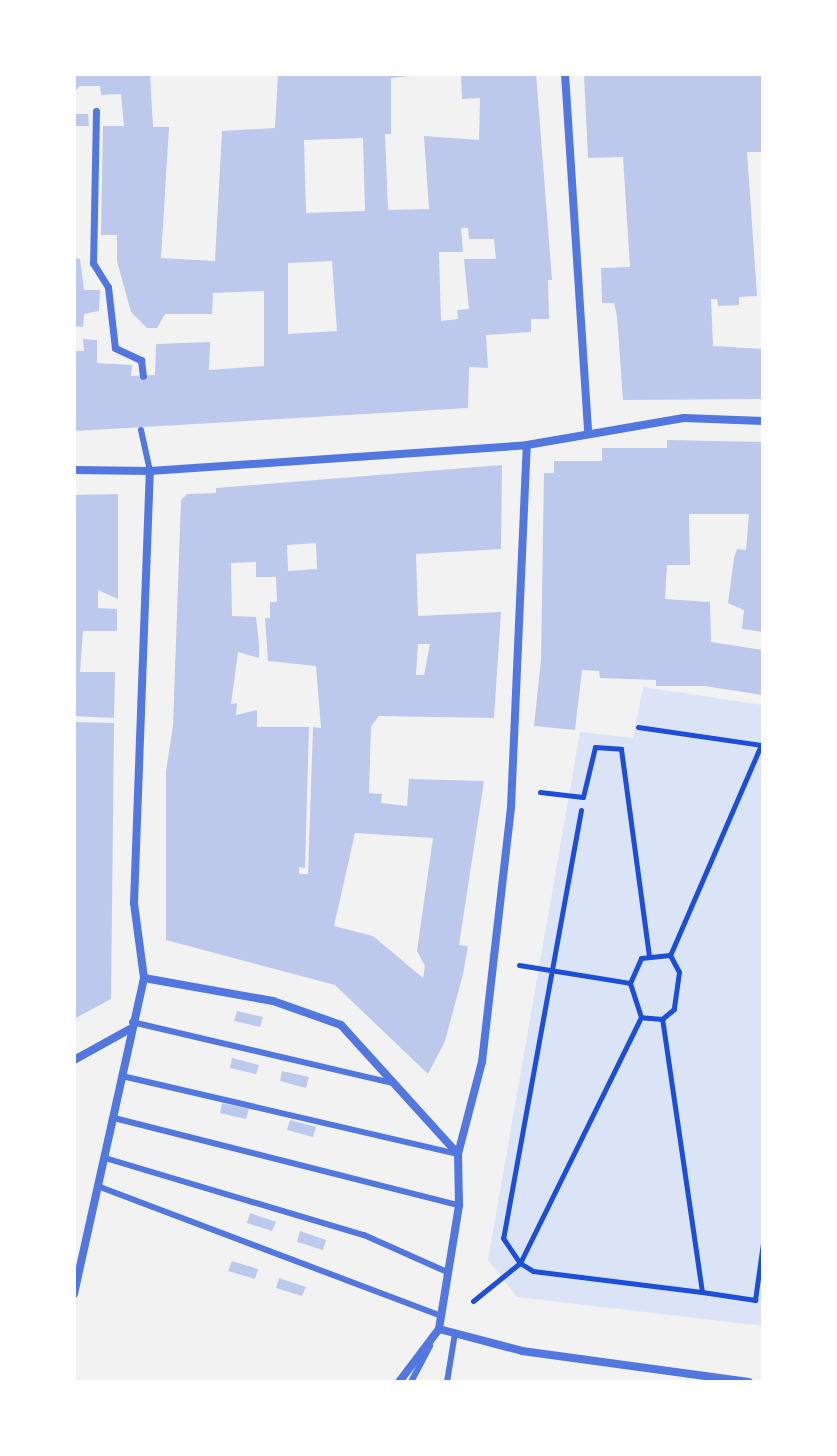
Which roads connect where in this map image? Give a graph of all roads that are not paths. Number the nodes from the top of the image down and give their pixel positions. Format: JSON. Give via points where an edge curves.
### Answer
{"nodes":[{"id":1,"x":565,"y":74,"type":"edge"},
{"id":2,"x":96,"y":111,"type":"dead end"},
{"id":3,"x":143,"y":376,"type":"dead end"},
{"id":4,"x":763,"y":421,"type":"edge"},
{"id":5,"x":141,"y":430,"type":"dead end"},
{"id":6,"x":588,"y":433,"type":"junction"},
{"id":7,"x":527,"y":445,"type":"junction"},
{"id":8,"x":74,"y":470,"type":"edge"},
{"id":9,"x":150,"y":471,"type":"junction"},
{"id":10,"x":144,"y":978,"type":"junction"},
{"id":11,"x":131,"y":1026,"type":"junction"},
{"id":12,"x":74,"y":1060,"type":"edge"},
{"id":13,"x":122,"y":1076,"type":"junction"},
{"id":14,"x":400,"y":1085,"type":"junction"},
{"id":15,"x":114,"y":1118,"type":"junction"},
{"id":16,"x":458,"y":1154,"type":"junction"},
{"id":17,"x":105,"y":1158,"type":"junction"},
{"id":18,"x":100,"y":1187,"type":"junction"},
{"id":19,"x":459,"y":1205,"type":"junction"},
{"id":20,"x":447,"y":1272,"type":"junction"},
{"id":21,"x":74,"y":1294,"type":"edge"},
{"id":22,"x":441,"y":1316,"type":"junction"},
{"id":23,"x":439,"y":1329,"type":"junction"},
{"id":24,"x":455,"y":1333,"type":"junction"},
{"id":25,"x":399,"y":1382,"type":"edge"},
{"id":26,"x":411,"y":1382,"type":"edge"},
{"id":27,"x":447,"y":1382,"type":"edge"},
{"id":28,"x":749,"y":1382,"type":"edge"}],
"edges":[{"from":1,"to":6,"type":"street"},
{"from":2,"to":3,"type":"street","via":[[93,263],[108,287],[115,348],[141,360]]},
{"from":4,"to":6,"type":"street","via":[[684,418]]},
{"from":5,"to":9,"type":"lane"},
{"from":6,"to":7,"type":"street"},
{"from":7,"to":9,"type":"street"},
{"from":7,"to":16,"type":"street","via":[[512,789],[482,1062]]},
{"from":8,"to":9,"type":"street"},
{"from":9,"to":10,"type":"street","via":[[134,903]]},
{"from":10,"to":11,"type":"street"},
{"from":10,"to":14,"type":"street","via":[[273,1001],[341,1025]]},
{"from":11,"to":12,"type":"street"},
{"from":11,"to":13,"type":"street"},
{"from":11,"to":14,"type":"lane"},
{"from":13,"to":15,"type":"street"},
{"from":13,"to":16,"type":"lane"},
{"from":14,"to":16,"type":"street"},
{"from":15,"to":17,"type":"street"},
{"from":15,"to":19,"type":"lane"},
{"from":16,"to":19,"type":"street"},
{"from":17,"to":18,"type":"street"},
{"from":17,"to":20,"type":"lane","via":[[364,1235]]},
{"from":18,"to":21,"type":"street"},
{"from":18,"to":22,"type":"lane"},
{"from":19,"to":20,"type":"street"},
{"from":20,"to":22,"type":"street"},
{"from":22,"to":23,"type":"street"},
{"from":23,"to":24,"type":"street"},
{"from":23,"to":25,"type":"street"},
{"from":23,"to":26,"type":"lane"},
{"from":24,"to":27,"type":"lane"},
{"from":24,"to":28,"type":"street","via":[[522,1351]]}]}
